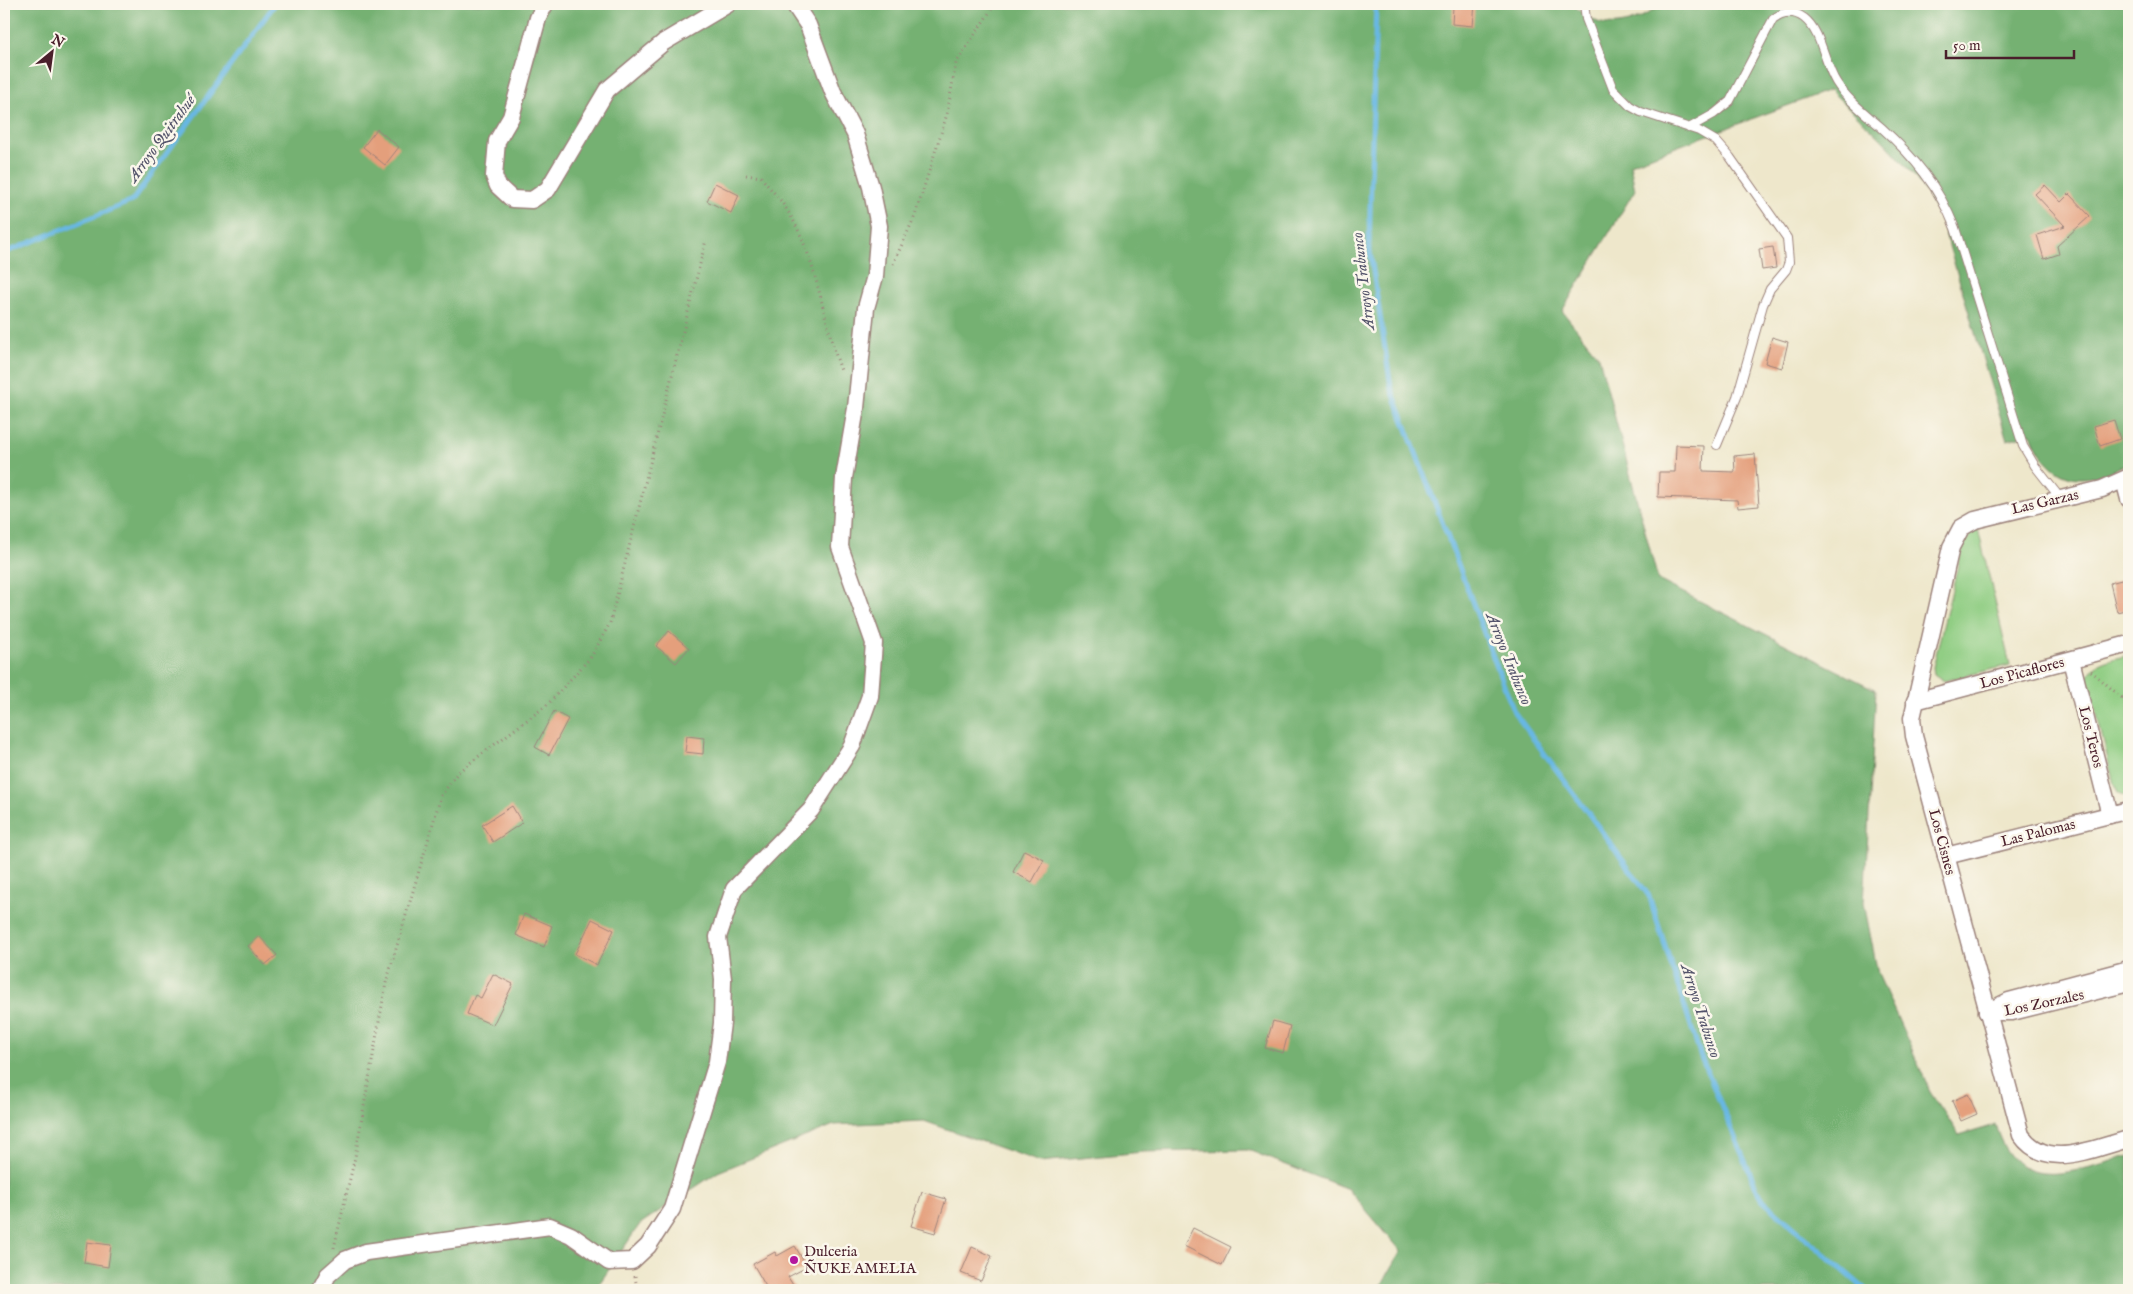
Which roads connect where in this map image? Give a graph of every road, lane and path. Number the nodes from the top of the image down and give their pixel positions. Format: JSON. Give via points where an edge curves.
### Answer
{"nodes":[{"id":1,"x":545,"y":4,"type":"edge"},
{"id":2,"x":728,"y":4,"type":"edge"},
{"id":3,"x":794,"y":4,"type":"edge"},
{"id":4,"x":995,"y":4,"type":"edge"},
{"id":5,"x":1584,"y":4,"type":"edge"},
{"id":6,"x":1689,"y":128,"type":"junction"},
{"id":7,"x":746,"y":175,"type":"dead end"},
{"id":8,"x":706,"y":240,"type":"dead end"},
{"id":9,"x":890,"y":269,"type":"dead end"},
{"id":10,"x":846,"y":382,"type":"dead end"},
{"id":11,"x":1716,"y":445,"type":"dead end"},
{"id":12,"x":2127,"y":479,"type":"edge"},
{"id":13,"x":2061,"y":499,"type":"junction"},
{"id":14,"x":2129,"y":499,"type":"edge"},
{"id":15,"x":1961,"y":528,"type":"joint"},
{"id":16,"x":2129,"y":644,"type":"edge"},
{"id":17,"x":2071,"y":660,"type":"junction"},
{"id":18,"x":2090,"y":670,"type":"dead end"},
{"id":19,"x":2129,"y":693,"type":"edge"},
{"id":20,"x":2122,"y":698,"type":"junction"},
{"id":21,"x":1915,"y":701,"type":"junction"},
{"id":22,"x":2129,"y":704,"type":"edge"},
{"id":23,"x":2129,"y":810,"type":"edge"},
{"id":24,"x":2110,"y":815,"type":"junction"},
{"id":25,"x":1946,"y":856,"type":"junction"},
{"id":26,"x":2129,"y":969,"type":"edge"},
{"id":27,"x":2129,"y":984,"type":"edge"},
{"id":28,"x":1987,"y":1012,"type":"junction"},
{"id":29,"x":2129,"y":1139,"type":"edge"},
{"id":30,"x":328,"y":1275,"type":"junction"},
{"id":31,"x":320,"y":1290,"type":"edge"}],
"edges":[{"from":1,"to":2,"type":"street","via":[[538,18],[511,116],[497,141],[494,176],[498,186],[512,199],[522,201],[541,196],[548,189],[607,90],[664,42]]},
{"from":3,"to":30,"type":"street","via":[[808,25],[833,92],[856,134],[879,226],[875,276],[866,308],[856,408],[844,478],[840,546],[874,643],[870,696],[852,746],[811,810],[734,889],[718,937],[723,979],[722,1023],[716,1062],[672,1209],[648,1246],[632,1261],[609,1262],[571,1235],[550,1226],[366,1252],[345,1260]]},
{"from":4,"to":9,"type":"path","via":[[956,63],[947,114],[915,216]]},
{"from":5,"to":6,"type":"lane","via":[[1586,19],[1613,89],[1641,112]]},
{"from":6,"to":11,"type":"lane","via":[[1708,135],[1723,149],[1782,230],[1789,246],[1789,262],[1763,305],[1740,390]]},
{"from":6,"to":13,"type":"lane","via":[[1730,101],[1773,19],[1786,12],[1795,13],[1810,23],[1841,90],[1913,158],[1942,198],[1955,228],[2024,446]]},
{"from":7,"to":10,"type":"path","via":[[761,177],[787,210],[804,244],[827,330]]},
{"from":8,"to":30,"type":"path","via":[[610,623],[591,657],[547,705],[458,772],[441,796],[386,983],[355,1157]]},
{"from":12,"to":13,"type":"street","name":"Las Garzas"},
{"from":12,"to":14,"type":"street"},
{"from":13,"to":15,"type":"street","name":"Las Garzas","via":[[1983,517]]},
{"from":15,"to":21,"type":"street","name":"Los Cisnes","via":[[1951,547]]},
{"from":16,"to":17,"type":"street","name":"Los Picaflores"},
{"from":17,"to":21,"type":"street","name":"Los Picaflores"},
{"from":17,"to":24,"type":"street","name":"Los Teros"},
{"from":18,"to":20,"type":"path"},
{"from":19,"to":20,"type":"path"},
{"from":20,"to":22,"type":"path"},
{"from":21,"to":25,"type":"street","name":"Los Cisnes","via":[[1912,718],[1914,736]]},
{"from":23,"to":24,"type":"street","name":"Las Palomas"},
{"from":24,"to":25,"type":"street","name":"Las Palomas"},
{"from":25,"to":28,"type":"street","name":"Los Cisnes"},
{"from":26,"to":28,"type":"street","name":"Los Zorzales","via":[[2009,1000]]},
{"from":27,"to":28,"type":"street","name":"Los Zorzales","via":[[2012,1012]]},
{"from":28,"to":29,"type":"street","name":"Los Cisnes","via":[[2017,1127],[2027,1144],[2034,1150],[2054,1156]]},
{"from":30,"to":31,"type":"street"}]}
